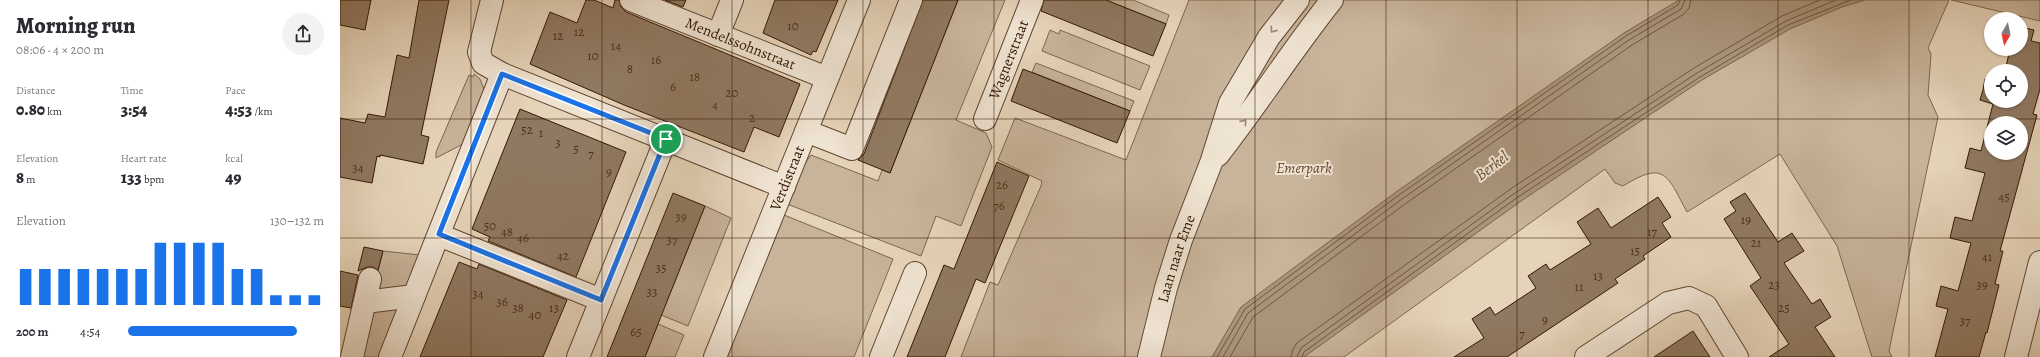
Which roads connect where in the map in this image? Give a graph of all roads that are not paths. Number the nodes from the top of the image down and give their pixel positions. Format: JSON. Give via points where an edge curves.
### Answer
{"nodes":[{"id":1,"x":492,"y":0,"type":"edge"},
{"id":2,"x":631,"y":0,"type":"edge"},
{"id":3,"x":732,"y":0,"type":"edge"},
{"id":4,"x":859,"y":0,"type":"edge"},
{"id":5,"x":911,"y":0,"type":"edge"},
{"id":6,"x":1032,"y":0,"type":"edge"},
{"id":7,"x":1298,"y":0,"type":"edge"},
{"id":8,"x":1332,"y":0,"type":"edge"},
{"id":9,"x":718,"y":35,"type":"junction"},
{"id":10,"x":502,"y":74,"type":"junction"},
{"id":11,"x":828,"y":78,"type":"junction"},
{"id":12,"x":986,"y":119,"type":"dead end"},
{"id":13,"x":806,"y":131,"type":"junction"},
{"id":14,"x":666,"y":139,"type":"junction"},
{"id":15,"x":1211,"y":163,"type":"junction"},
{"id":16,"x":784,"y":187,"type":"junction"},
{"id":17,"x":439,"y":234,"type":"junction"},
{"id":18,"x":2040,"y":262,"type":"edge"},
{"id":19,"x":915,"y":274,"type":"dead end"},
{"id":20,"x":370,"y":279,"type":"dead end"},
{"id":21,"x":414,"y":296,"type":"junction"},
{"id":22,"x":601,"y":300,"type":"junction"},
{"id":23,"x":365,"y":302,"type":"junction"},
{"id":24,"x":352,"y":357,"type":"edge"},
{"id":25,"x":390,"y":357,"type":"edge"},
{"id":26,"x":578,"y":357,"type":"edge"},
{"id":27,"x":715,"y":357,"type":"edge"},
{"id":28,"x":881,"y":357,"type":"edge"},
{"id":29,"x":1149,"y":357,"type":"edge"},
{"id":30,"x":1586,"y":357,"type":"edge"},
{"id":31,"x":1737,"y":357,"type":"edge"},
{"id":32,"x":2016,"y":357,"type":"edge"}],
"edges":[{"from":1,"to":10,"type":"street","via":[[479,52],[483,63]]},
{"from":2,"to":9,"type":"street","name":"Mendelssohnstraat"},
{"from":3,"to":9,"type":"street"},
{"from":4,"to":11,"type":"street","name":"Verdistraat"},
{"from":5,"to":13,"type":"street","via":[[852,149]]},
{"from":6,"to":12,"type":"street","name":"Wagnerstraat"},
{"from":7,"to":15,"type":"street","name":"Laan naar Eme","one_way":true,"via":[[1249,67],[1230,103]]},
{"from":15,"to":8,"type":"street","name":"Laan naar Eme","one_way":true,"via":[[1250,114],[1280,68]]},
{"from":9,"to":11,"type":"street","name":"Mendelssohnstraat"},
{"from":10,"to":14,"type":"street"},
{"from":10,"to":17,"type":"street"},
{"from":11,"to":13,"type":"street","name":"Verdistraat"},
{"from":13,"to":16,"type":"street","name":"Verdistraat"},
{"from":14,"to":16,"type":"street"},
{"from":14,"to":22,"type":"street"},
{"from":15,"to":29,"type":"street","name":"Laan naar Eme","via":[[1166,288]]},
{"from":16,"to":27,"type":"street","name":"Verdistraat"},
{"from":17,"to":21,"type":"street"},
{"from":17,"to":22,"type":"street"},
{"from":18,"to":32,"type":"street"},
{"from":19,"to":28,"type":"street"},
{"from":20,"to":23,"type":"street"},
{"from":21,"to":23,"type":"street"},
{"from":21,"to":25,"type":"street"},
{"from":22,"to":26,"type":"street"},
{"from":23,"to":24,"type":"street"},
{"from":30,"to":31,"type":"street","via":[[1668,303],[1689,298],[1706,306]]}]}
